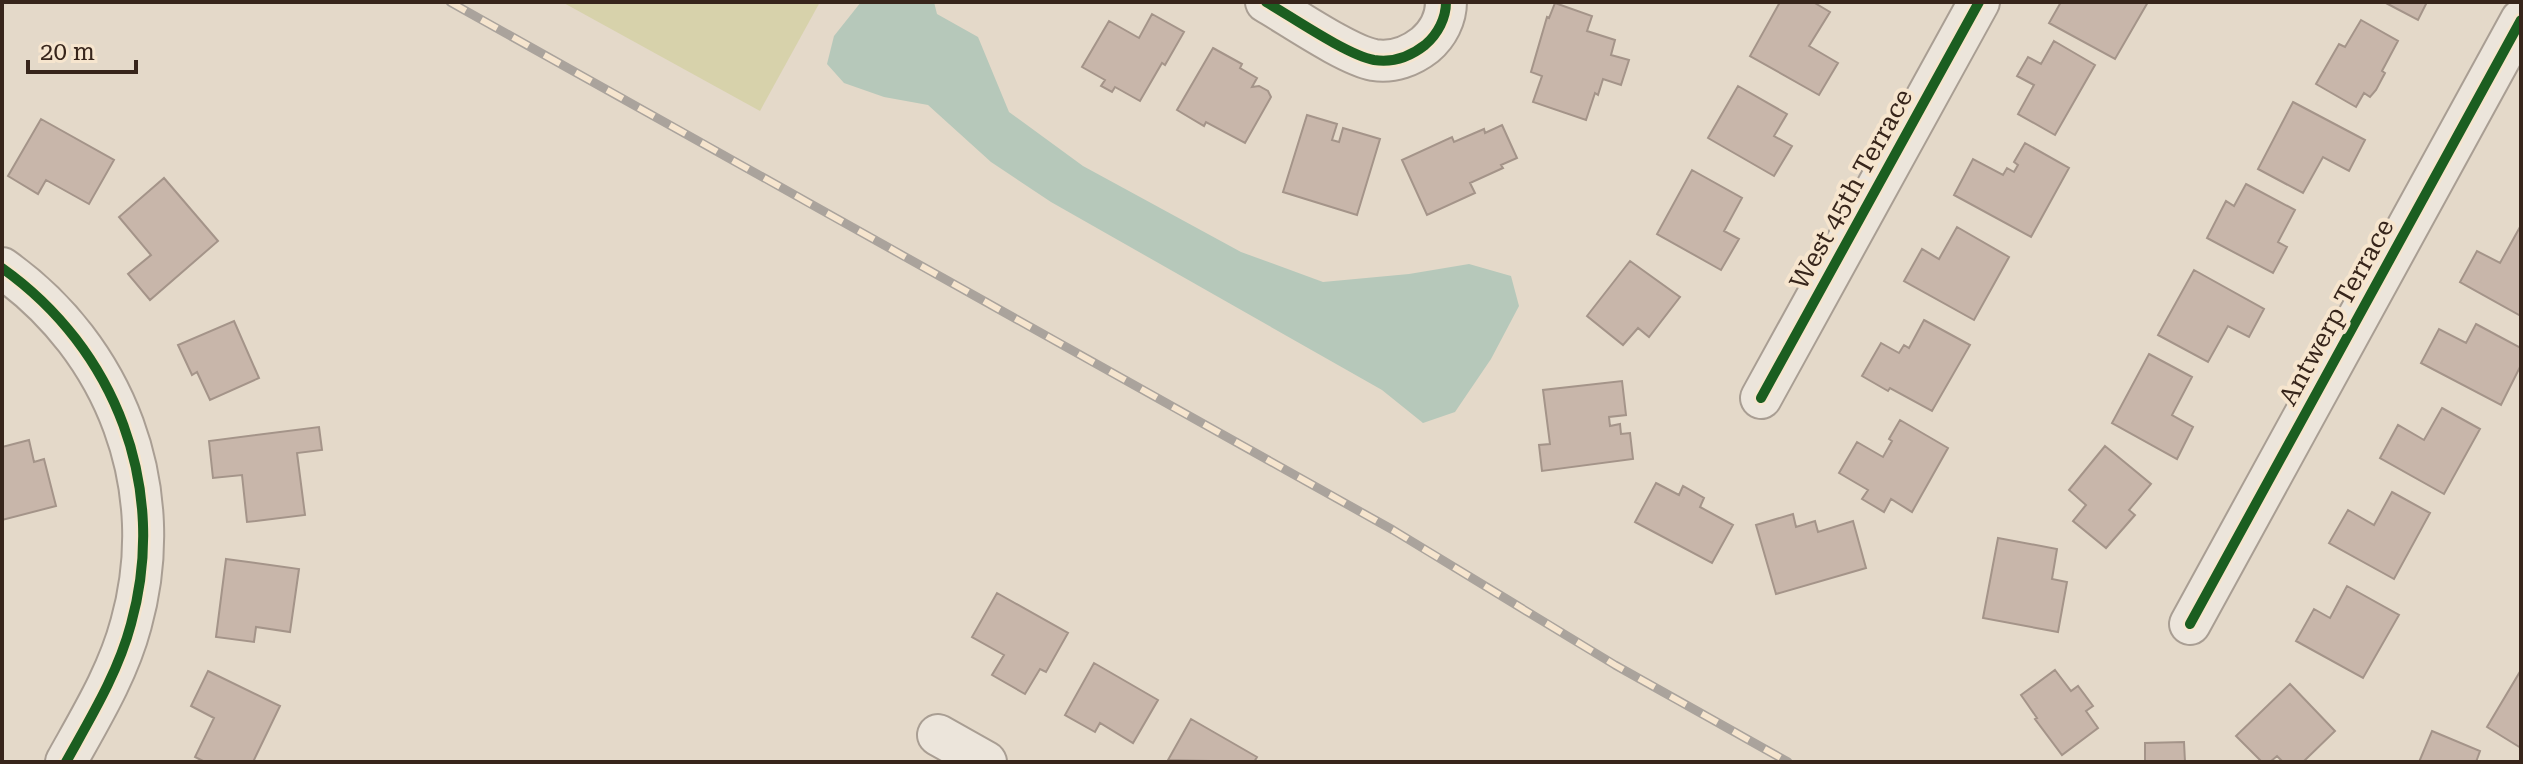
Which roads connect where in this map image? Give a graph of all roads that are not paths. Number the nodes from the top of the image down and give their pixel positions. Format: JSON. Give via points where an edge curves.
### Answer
{"nodes":[{"id":1,"x":1266,"y":2,"type":"edge"},
{"id":2,"x":1446,"y":2,"type":"edge"},
{"id":3,"x":1979,"y":2,"type":"edge"},
{"id":4,"x":2521,"y":20,"type":"edge"},
{"id":5,"x":16,"y":279,"type":"edge"},
{"id":6,"x":1761,"y":398,"type":"dead end"},
{"id":7,"x":2190,"y":624,"type":"dead end"},
{"id":8,"x":938,"y":735,"type":"dead end"},
{"id":9,"x":66,"y":762,"type":"edge"},
{"id":10,"x":986,"y":762,"type":"edge"}],
"edges":[{"from":1,"to":2,"type":"street","via":[[1376,61],[1410,56],[1431,40],[1444,20]]},
{"from":3,"to":6,"type":"street","name":"West 45th Terrace"},
{"from":4,"to":7,"type":"street","name":"Antwerp Terrace"},
{"from":5,"to":9,"type":"street","via":[[69,328],[105,383],[131,445],[143,510],[141,577],[131,625],[119,661]]},
{"from":8,"to":10,"type":"street"}]}
